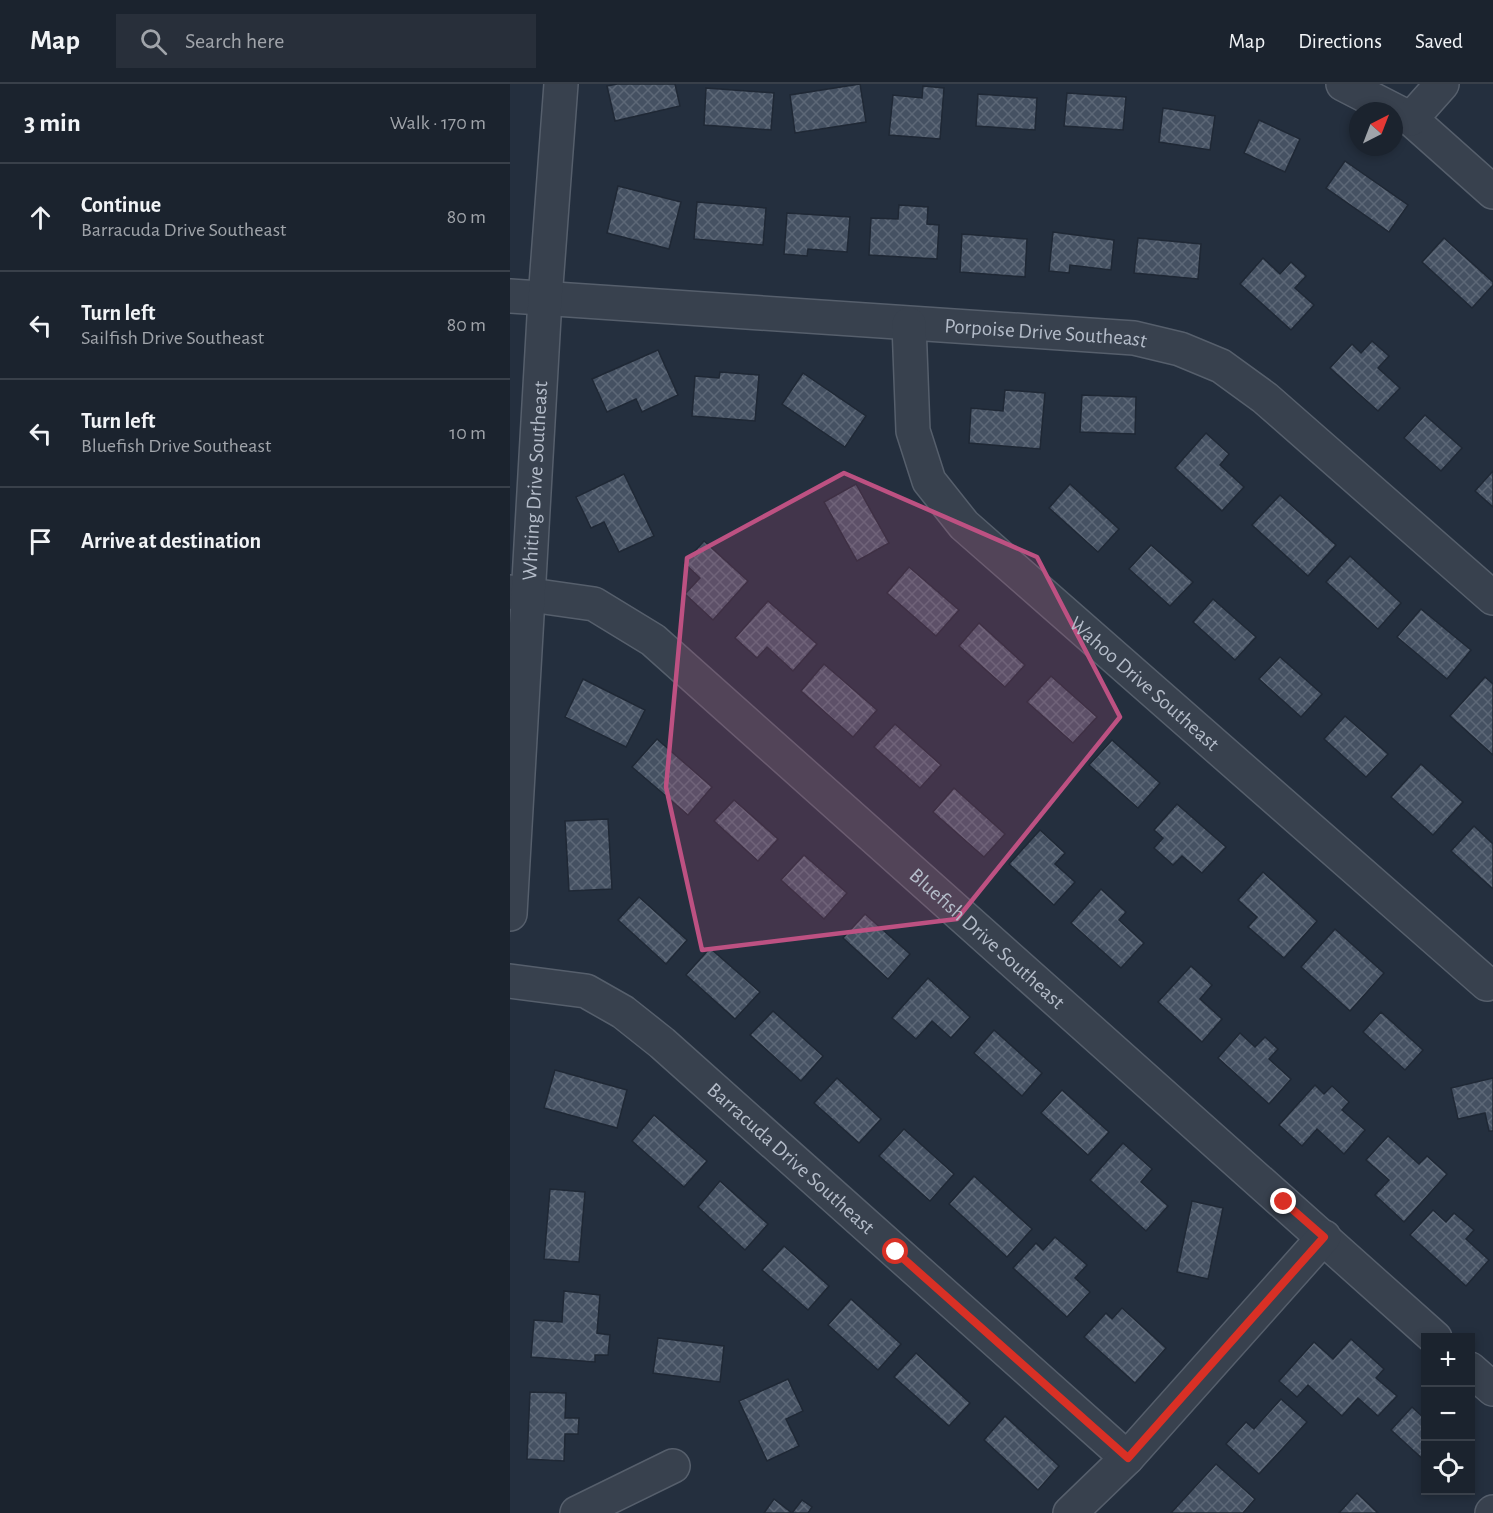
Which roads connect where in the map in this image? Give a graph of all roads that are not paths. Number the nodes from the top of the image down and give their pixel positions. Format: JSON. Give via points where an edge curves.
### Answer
{"nodes":[{"id":1,"x":561,"y":84,"type":"edge"},
{"id":2,"x":1343,"y":84,"type":"edge"},
{"id":3,"x":1442,"y":84,"type":"edge"},
{"id":4,"x":1411,"y":119,"type":"junction"},
{"id":5,"x":1493,"y":192,"type":"edge"},
{"id":6,"x":510,"y":296,"type":"edge"},
{"id":7,"x":545,"y":299,"type":"junction"},
{"id":8,"x":909,"y":324,"type":"junction"},
{"id":9,"x":519,"y":592,"type":"edge"},
{"id":10,"x":1493,"y":598,"type":"edge"},
{"id":11,"x":510,"y":914,"type":"edge"},
{"id":12,"x":510,"y":981,"type":"edge"},
{"id":13,"x":1487,"y":984,"type":"dead end"},
{"id":14,"x":1324,"y":1237,"type":"junction"},
{"id":15,"x":1430,"y":1333,"type":"edge"},
{"id":16,"x":1475,"y":1373,"type":"edge"},
{"id":17,"x":1493,"y":1389,"type":"edge"},
{"id":18,"x":1128,"y":1458,"type":"junction"},
{"id":19,"x":673,"y":1466,"type":"dead end"},
{"id":20,"x":577,"y":1513,"type":"edge"},
{"id":21,"x":1070,"y":1513,"type":"edge"}],
"edges":[{"from":1,"to":7,"type":"street","name":"Whiting Drive Southeast"},
{"from":2,"to":4,"type":"street"},
{"from":3,"to":4,"type":"street"},
{"from":4,"to":5,"type":"street"},
{"from":6,"to":7,"type":"street","name":"Porpoise Drive Southeast"},
{"from":7,"to":8,"type":"street","name":"Porpoise Drive Southeast"},
{"from":7,"to":9,"type":"street","name":"Whiting Drive Southeast"},
{"from":8,"to":10,"type":"street","name":"Porpoise Drive Southeast","via":[[1134,339],[1180,349],[1221,366],[1266,398]]},
{"from":8,"to":13,"type":"street","name":"Wahoo Drive Southeast","via":[[913,431],[929,481],[964,525]]},
{"from":9,"to":11,"type":"street","name":"Whiting Drive Southeast"},
{"from":9,"to":14,"type":"street","name":"Bluefish Drive Southeast","via":[[594,604],[653,640]]},
{"from":12,"to":18,"type":"street","name":"Barracuda Drive Southeast","via":[[586,991],[623,1012],[662,1042]]},
{"from":14,"to":15,"type":"street","name":"Bluefish Drive Southeast"},
{"from":14,"to":18,"type":"street"},
{"from":16,"to":17,"type":"street"},
{"from":18,"to":21,"type":"street"},
{"from":19,"to":20,"type":"street"}]}
